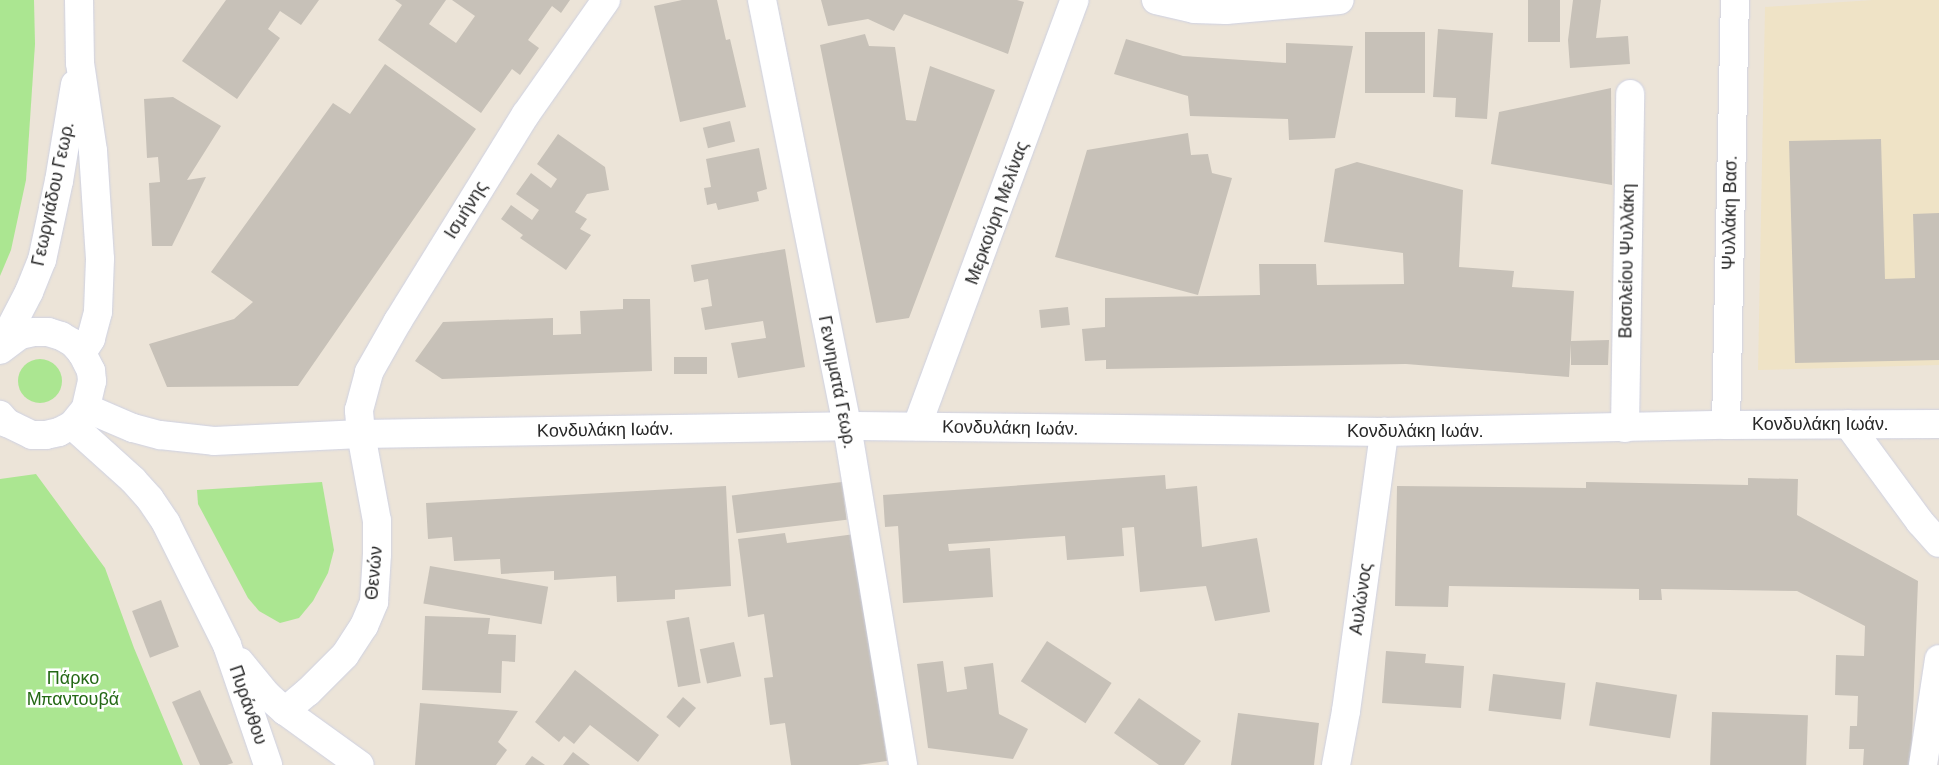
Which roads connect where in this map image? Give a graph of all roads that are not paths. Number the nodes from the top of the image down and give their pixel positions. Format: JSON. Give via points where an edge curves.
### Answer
{"nodes":[{"id":1,"x":79,"y":0,"type":"edge"},
{"id":2,"x":606,"y":0,"type":"edge"},
{"id":3,"x":762,"y":0,"type":"edge"},
{"id":4,"x":1075,"y":0,"type":"edge"},
{"id":5,"x":1156,"y":0,"type":"edge"},
{"id":6,"x":1340,"y":0,"type":"edge"},
{"id":7,"x":1735,"y":0,"type":"edge"},
{"id":8,"x":80,"y":63,"type":"junction"},
{"id":9,"x":1630,"y":94,"type":"dead end"},
{"id":10,"x":0,"y":349,"type":"edge"},
{"id":11,"x":82,"y":353,"type":"junction"},
{"id":12,"x":79,"y":417,"type":"junction"},
{"id":13,"x":2,"y":421,"type":"edge"},
{"id":14,"x":1848,"y":424,"type":"junction"},
{"id":15,"x":1939,"y":424,"type":"edge"},
{"id":16,"x":1726,"y":425,"type":"junction"},
{"id":17,"x":847,"y":426,"type":"junction"},
{"id":18,"x":917,"y":426,"type":"junction"},
{"id":19,"x":1625,"y":428,"type":"junction"},
{"id":20,"x":1384,"y":432,"type":"junction"},
{"id":21,"x":361,"y":434,"type":"junction"},
{"id":22,"x":1939,"y":543,"type":"edge"},
{"id":23,"x":227,"y":645,"type":"junction"},
{"id":24,"x":1939,"y":659,"type":"edge"},
{"id":25,"x":285,"y":711,"type":"junction"},
{"id":26,"x":268,"y":765,"type":"edge"},
{"id":27,"x":360,"y":765,"type":"edge"},
{"id":28,"x":905,"y":765,"type":"edge"},
{"id":29,"x":1336,"y":765,"type":"edge"},
{"id":30,"x":1923,"y":765,"type":"edge"}],
"edges":[{"from":1,"to":8,"type":"street","name":"Γεωργιάδου Γεωρ."},
{"from":2,"to":21,"type":"street","name":"Ισμήνης","via":[[526,114],[381,349],[366,378],[359,410]]},
{"from":3,"to":17,"type":"street","name":"Γεννηματά Γεωρ."},
{"from":4,"to":18,"type":"street","name":"Μερκούρη Μελίνας"},
{"from":5,"to":6,"type":"street","via":[[1194,9],[1226,10]]},
{"from":7,"to":16,"type":"street","name":"Ψυλλάκη Βασ."},
{"from":8,"to":10,"type":"street","name":"Γεωργιάδου Γεωρ.","via":[[42,260]]},
{"from":8,"to":11,"type":"street","name":"Γεωργιάδου Γεωρ.","via":[[93,151],[100,259],[98,312],[91,339]]},
{"from":9,"to":19,"type":"street","name":"Βασιλείου Ψυλλάκη"},
{"from":10,"to":11,"type":"street","via":[[20,335],[48,332],[73,343]]},
{"from":11,"to":12,"type":"street","via":[[92,381]]},
{"from":12,"to":13,"type":"street","via":[[46,435],[32,435]]},
{"from":12,"to":21,"type":"street","name":"Κονδυλάκη Ιωάν.","via":[[184,439],[214,441]]},
{"from":12,"to":23,"type":"street","via":[[150,499],[177,543]]},
{"from":14,"to":15,"type":"street","name":"Κονδυλάκη Ιωάν."},
{"from":14,"to":16,"type":"street","name":"Κονδυλάκη Ιωάν."},
{"from":14,"to":22,"type":"street"},
{"from":16,"to":19,"type":"street","name":"Κονδυλάκη Ιωάν."},
{"from":17,"to":18,"type":"street","name":"Κονδυλάκη Ιωάν."},
{"from":17,"to":21,"type":"street","name":"Κονδυλάκη Ιωάν."},
{"from":17,"to":28,"type":"street","name":"Γεννηματά Γεωρ."},
{"from":18,"to":20,"type":"street","name":"Κονδυλάκη Ιωάν."},
{"from":19,"to":20,"type":"street","name":"Κονδυλάκη Ιωάν."},
{"from":20,"to":29,"type":"street","name":"Αυλώνος"},
{"from":21,"to":25,"type":"street","name":"Θενών","via":[[377,521],[374,602],[364,626],[345,655]]},
{"from":23,"to":25,"type":"street","via":[[252,678]]},
{"from":23,"to":26,"type":"street","name":"Πυράνθου"},
{"from":24,"to":30,"type":"street"},
{"from":25,"to":27,"type":"street"}]}
